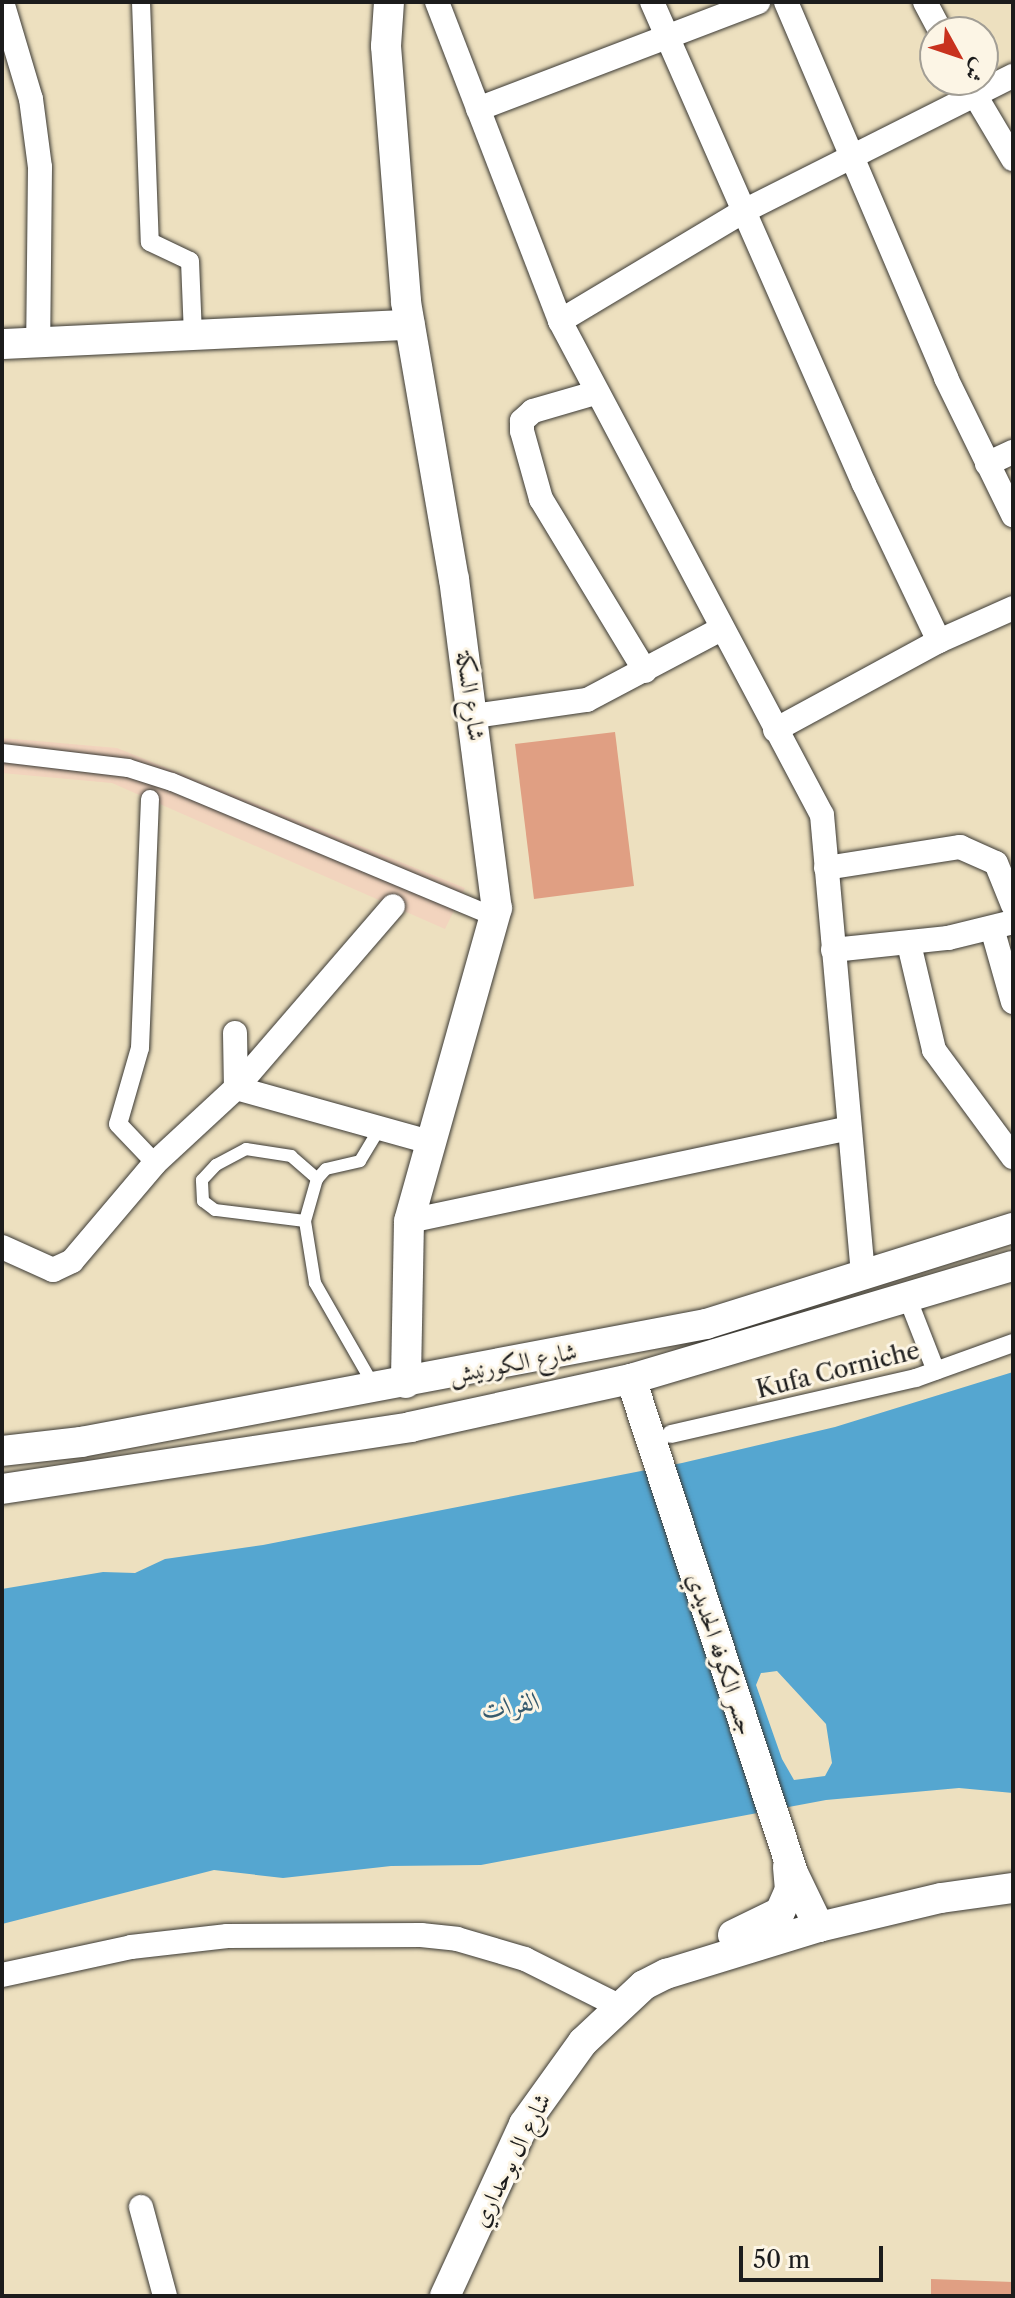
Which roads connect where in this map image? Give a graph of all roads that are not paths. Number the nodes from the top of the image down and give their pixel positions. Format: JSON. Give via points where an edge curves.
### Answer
{"nodes":[{"id":1,"x":2,"y":2,"type":"edge"},
{"id":2,"x":141,"y":2,"type":"edge"},
{"id":3,"x":389,"y":2,"type":"edge"},
{"id":4,"x":437,"y":2,"type":"edge"},
{"id":5,"x":652,"y":2,"type":"edge"},
{"id":6,"x":758,"y":2,"type":"edge"},
{"id":7,"x":786,"y":2,"type":"edge"},
{"id":8,"x":667,"y":34,"type":"junction"},
{"id":9,"x":956,"y":96,"type":"edge"},
{"id":10,"x":975,"y":96,"type":"edge"},
{"id":11,"x":478,"y":109,"type":"junction"},
{"id":12,"x":854,"y":153,"type":"junction"},
{"id":13,"x":1013,"y":159,"type":"edge"},
{"id":14,"x":744,"y":211,"type":"junction"},
{"id":15,"x":560,"y":321,"type":"junction"},
{"id":16,"x":410,"y":325,"type":"junction"},
{"id":17,"x":193,"y":337,"type":"junction"},
{"id":18,"x":2,"y":344,"type":"edge"},
{"id":19,"x":38,"y":344,"type":"junction"},
{"id":20,"x":595,"y":393,"type":"junction"},
{"id":21,"x":1013,"y":452,"type":"edge"},
{"id":22,"x":987,"y":464,"type":"junction"},
{"id":23,"x":1013,"y":515,"type":"edge"},
{"id":24,"x":1013,"y":608,"type":"edge"},
{"id":25,"x":721,"y":629,"type":"junction"},
{"id":26,"x":939,"y":641,"type":"junction"},
{"id":27,"x":645,"y":671,"type":"junction"},
{"id":28,"x":474,"y":716,"type":"junction"},
{"id":29,"x":775,"y":730,"type":"junction"},
{"id":30,"x":2,"y":753,"type":"edge"},
{"id":31,"x":150,"y":799,"type":"dead end"},
{"id":32,"x":826,"y":868,"type":"junction"},
{"id":33,"x":1013,"y":905,"type":"edge"},
{"id":34,"x":393,"y":906,"type":"dead end"},
{"id":35,"x":494,"y":917,"type":"junction"},
{"id":36,"x":1002,"y":925,"type":"edge"},
{"id":37,"x":909,"y":944,"type":"junction"},
{"id":38,"x":833,"y":950,"type":"junction"},
{"id":39,"x":1013,"y":1002,"type":"edge"},
{"id":40,"x":235,"y":1033,"type":"dead end"},
{"id":41,"x":236,"y":1088,"type":"junction"},
{"id":42,"x":380,"y":1128,"type":"junction"},
{"id":43,"x":846,"y":1129,"type":"junction"},
{"id":44,"x":430,"y":1142,"type":"junction"},
{"id":45,"x":1013,"y":1157,"type":"edge"},
{"id":46,"x":155,"y":1163,"type":"junction"},
{"id":47,"x":317,"y":1179,"type":"junction"},
{"id":48,"x":305,"y":1221,"type":"junction"},
{"id":49,"x":409,"y":1221,"type":"junction"},
{"id":50,"x":1013,"y":1228,"type":"edge"},
{"id":51,"x":2,"y":1247,"type":"edge"},
{"id":52,"x":1013,"y":1266,"type":"edge"},
{"id":53,"x":863,"y":1277,"type":"junction"},
{"id":54,"x":907,"y":1297,"type":"junction"},
{"id":55,"x":1013,"y":1343,"type":"edge"},
{"id":56,"x":936,"y":1371,"type":"junction"},
{"id":57,"x":631,"y":1379,"type":"junction"},
{"id":58,"x":406,"y":1383,"type":"junction"},
{"id":59,"x":375,"y":1388,"type":"junction"},
{"id":60,"x":265,"y":1407,"type":"junction"},
{"id":61,"x":217,"y":1416,"type":"junction"},
{"id":62,"x":662,"y":1442,"type":"junction"},
{"id":63,"x":267,"y":1449,"type":"junction"},
{"id":64,"x":2,"y":1451,"type":"edge"},
{"id":65,"x":224,"y":1455,"type":"junction"},
{"id":66,"x":2,"y":1489,"type":"edge"},
{"id":67,"x":787,"y":1853,"type":"junction"},
{"id":68,"x":1013,"y":1888,"type":"edge"},
{"id":69,"x":819,"y":1927,"type":"junction"},
{"id":70,"x":666,"y":1974,"type":"junction"},
{"id":71,"x":2,"y":1975,"type":"edge"},
{"id":72,"x":619,"y":2006,"type":"junction"},
{"id":73,"x":141,"y":2207,"type":"dead end"},
{"id":74,"x":165,"y":2296,"type":"edge"},
{"id":75,"x":445,"y":2296,"type":"edge"}],
"edges":[{"from":1,"to":19,"type":"street","via":[[31,99],[40,167]]},
{"from":2,"to":17,"type":"street","via":[[150,242],[190,261]]},
{"from":3,"to":16,"type":"street","name":"شارع السكة","via":[[386,46]]},
{"from":4,"to":11,"type":"street"},
{"from":5,"to":8,"type":"street"},
{"from":6,"to":8,"type":"street"},
{"from":7,"to":12,"type":"street"},
{"from":8,"to":11,"type":"street"},
{"from":8,"to":14,"type":"street"},
{"from":9,"to":12,"type":"street"},
{"from":10,"to":13,"type":"street"},
{"from":11,"to":15,"type":"street"},
{"from":12,"to":14,"type":"street"},
{"from":12,"to":22,"type":"street"},
{"from":14,"to":15,"type":"street"},
{"from":14,"to":26,"type":"street"},
{"from":15,"to":20,"type":"street"},
{"from":16,"to":17,"type":"street"},
{"from":16,"to":28,"type":"street","name":"شارع السكة"},
{"from":17,"to":19,"type":"street"},
{"from":18,"to":19,"type":"street"},
{"from":20,"to":25,"type":"street"},
{"from":20,"to":27,"type":"street","via":[[533,411],[522,421],[522,431],[541,499]]},
{"from":21,"to":22,"type":"street"},
{"from":22,"to":23,"type":"street"},
{"from":24,"to":26,"type":"street"},
{"from":25,"to":27,"type":"street"},
{"from":25,"to":29,"type":"street"},
{"from":26,"to":29,"type":"street"},
{"from":27,"to":28,"type":"street","via":[[587,700]]},
{"from":28,"to":35,"type":"street","name":"شارع السكة"},
{"from":29,"to":32,"type":"street","via":[[822,815]]},
{"from":30,"to":35,"type":"street","via":[[128,768],[172,782]]},
{"from":31,"to":46,"type":"street","via":[[140,1048],[118,1124]]},
{"from":32,"to":33,"type":"street","via":[[960,847],[996,863]]},
{"from":32,"to":38,"type":"street"},
{"from":34,"to":41,"type":"street"},
{"from":35,"to":44,"type":"street","name":"شارع السكة"},
{"from":36,"to":37,"type":"street"},
{"from":36,"to":39,"type":"street"},
{"from":37,"to":38,"type":"street"},
{"from":37,"to":45,"type":"street","via":[[934,1050]]},
{"from":38,"to":43,"type":"street"},
{"from":40,"to":41,"type":"street"},
{"from":41,"to":42,"type":"street"},
{"from":41,"to":46,"type":"street"},
{"from":42,"to":44,"type":"street"},
{"from":42,"to":47,"type":"lane","via":[[360,1161],[326,1169]]},
{"from":43,"to":49,"type":"street"},
{"from":43,"to":53,"type":"street"},
{"from":44,"to":49,"type":"street","name":"شارع السكة"},
{"from":46,"to":51,"type":"street","via":[[72,1261],[53,1270]]},
{"from":47,"to":48,"type":"lane"},
{"from":47,"to":48,"type":"lane","via":[[291,1156],[246,1149],[216,1165],[202,1180],[203,1201],[215,1210]]},
{"from":48,"to":59,"type":"lane","via":[[315,1283]]},
{"from":49,"to":58,"type":"street","name":"شارع السكة"},
{"from":50,"to":53,"type":"street","name":"شارع الكورنيش"},
{"from":52,"to":54,"type":"street","name":"شارع الكورنيش"},
{"from":53,"to":58,"type":"street","name":"شارع الكورنيش","via":[[706,1324]]},
{"from":54,"to":56,"type":"street"},
{"from":54,"to":57,"type":"street","name":"شارع الكورنيش"},
{"from":55,"to":56,"type":"street","name":"Kufa Corniche"},
{"from":56,"to":62,"type":"street","name":"Kufa Corniche"},
{"from":57,"to":62,"type":"street","name":"جسر الکوفه الحديدي"},
{"from":57,"to":63,"type":"street","name":"شارع الكورنيش","via":[[410,1427]]},
{"from":58,"to":59,"type":"street","name":"شارع الكورنيش"},
{"from":59,"to":60,"type":"street","name":"شارع الكورنيش"},
{"from":60,"to":61,"type":"street","name":"شارع الكورنيش"},
{"from":60,"to":63,"type":"street","via":[[257,1429]]},
{"from":61,"to":64,"type":"street","name":"شارع الكورنيش"},
{"from":61,"to":65,"type":"street","via":[[228,1436]]},
{"from":62,"to":67,"type":"street","name":"جسر الکوفه الحديدي"},
{"from":63,"to":65,"type":"street","name":"شارع الكورنيش"},
{"from":65,"to":66,"type":"street","name":"شارع الكورنيش"},
{"from":67,"to":69,"type":"street","name":"جسر الکوفه الحديدي"},
{"from":67,"to":70,"type":"street","name":"شارع ال بوحداري","via":[[790,1890],[780,1912],[673,1960]]},
{"from":68,"to":69,"type":"street","name":"شارع ال بوحداري","via":[[941,1898]]},
{"from":69,"to":70,"type":"street","name":"شارع ال بوحداري"},
{"from":70,"to":72,"type":"street","name":"شارع ال بوحداري"},
{"from":71,"to":72,"type":"street","via":[[131,1947],[227,1936],[324,1931],[421,1935],[457,1939],[525,1959]]},
{"from":72,"to":75,"type":"street","name":"شارع ال بوحداري","via":[[583,2042],[524,2124]]},
{"from":73,"to":74,"type":"street"}]}
